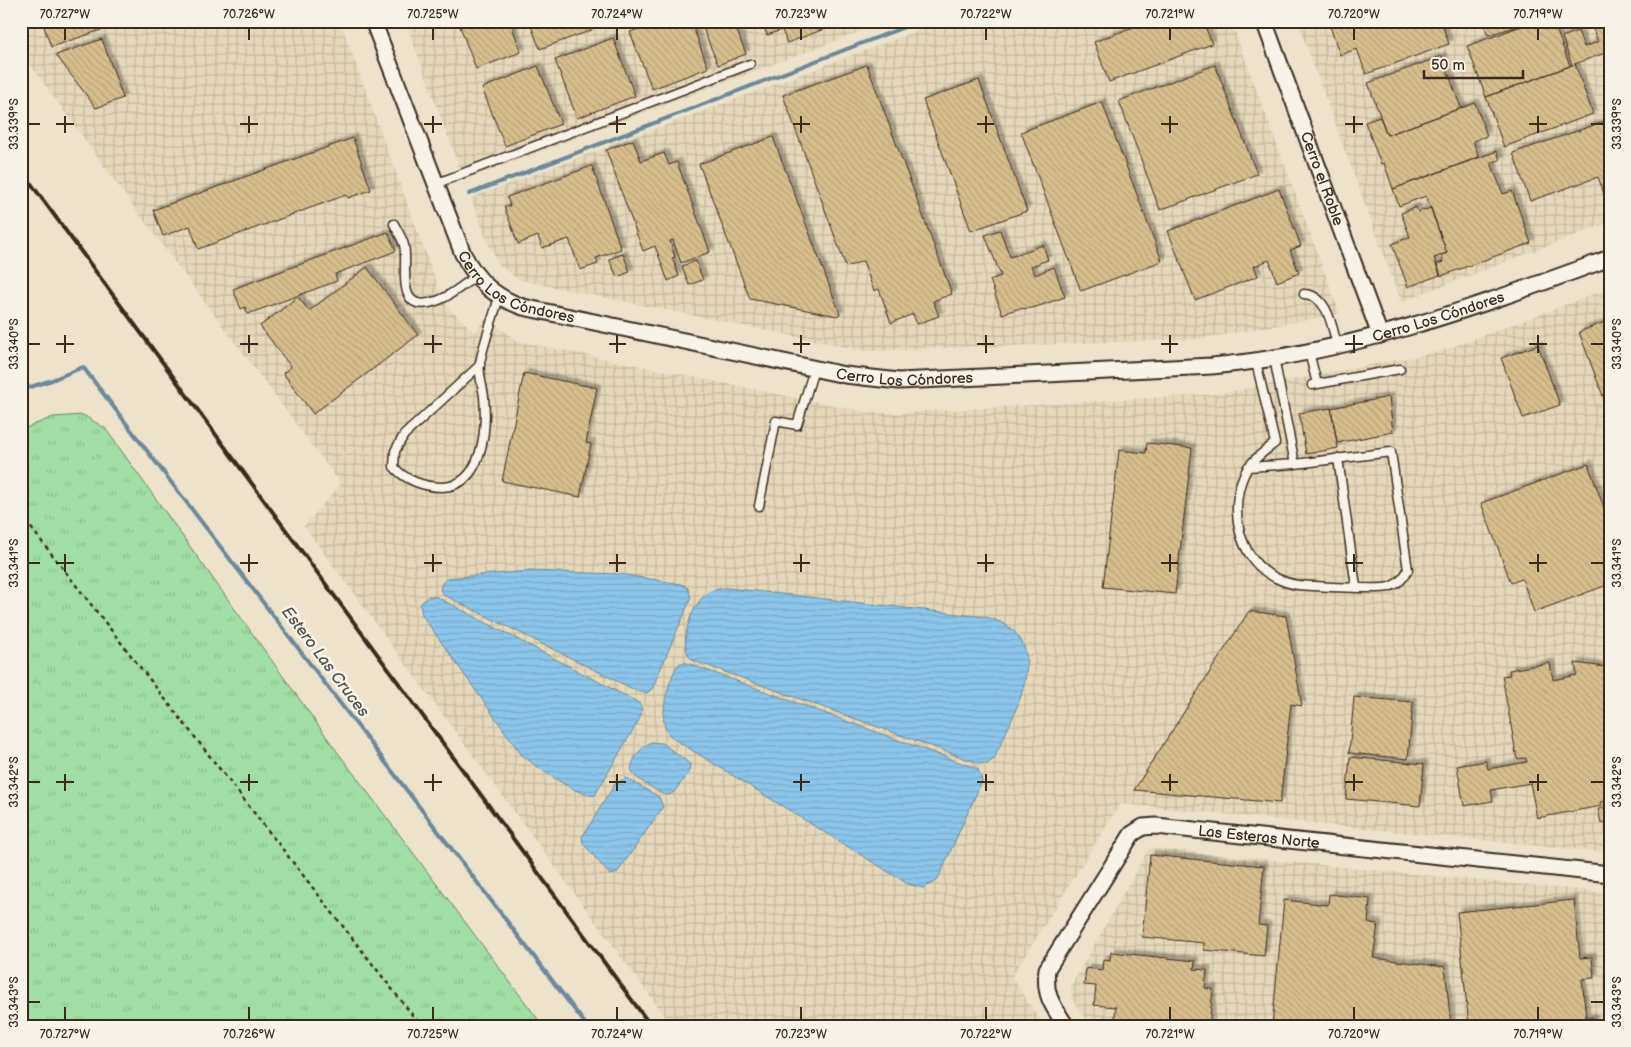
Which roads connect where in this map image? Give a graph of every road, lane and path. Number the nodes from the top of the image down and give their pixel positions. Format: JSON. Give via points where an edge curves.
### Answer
{"nodes":[{"id":1,"x":373,"y":21,"type":"edge"},
{"id":2,"x":1264,"y":21,"type":"edge"},
{"id":3,"x":750,"y":64,"type":"dead end"},
{"id":4,"x":435,"y":184,"type":"junction"},
{"id":5,"x":394,"y":224,"type":"dead end"},
{"id":6,"x":1610,"y":258,"type":"edge"},
{"id":7,"x":476,"y":276,"type":"junction"},
{"id":8,"x":1304,"y":294,"type":"dead end"},
{"id":9,"x":500,"y":297,"type":"junction"},
{"id":10,"x":1380,"y":335,"type":"junction"},
{"id":11,"x":1337,"y":345,"type":"junction"},
{"id":12,"x":1309,"y":352,"type":"junction"},
{"id":13,"x":1274,"y":358,"type":"junction"},
{"id":14,"x":1256,"y":362,"type":"junction"},
{"id":15,"x":480,"y":365,"type":"junction"},
{"id":16,"x":814,"y":369,"type":"junction"},
{"id":17,"x":1400,"y":369,"type":"dead end"},
{"id":18,"x":1338,"y":458,"type":"junction"},
{"id":19,"x":1295,"y":464,"type":"junction"},
{"id":20,"x":1248,"y":467,"type":"junction"},
{"id":21,"x":760,"y":506,"type":"dead end"},
{"id":22,"x":21,"y":515,"type":"edge"},
{"id":23,"x":1356,"y":587,"type":"junction"},
{"id":24,"x":1610,"y":874,"type":"edge"},
{"id":25,"x":421,"y":1026,"type":"edge"},
{"id":26,"x":1066,"y":1026,"type":"edge"}],
"edges":[{"from":1,"to":4,"type":"street","name":"Cerro Los Cóndores"},
{"from":2,"to":10,"type":"street","name":"Cerro el Roble"},
{"from":3,"to":4,"type":"lane"},
{"from":4,"to":7,"type":"street","name":"Cerro Los Cóndores","via":[[463,254]]},
{"from":5,"to":7,"type":"lane","via":[[404,244],[405,290],[409,297],[418,302],[436,302]]},
{"from":6,"to":10,"type":"street","name":"Cerro Los Cóndores","via":[[1478,306]]},
{"from":7,"to":9,"type":"street","name":"Cerro Los Cóndores"},
{"from":8,"to":11,"type":"lane","via":[[1312,294],[1320,300],[1328,314]]},
{"from":9,"to":15,"type":"lane"},
{"from":9,"to":16,"type":"street","name":"Cerro Los Cóndores","via":[[522,307]]},
{"from":10,"to":11,"type":"street","name":"Cerro Los Cóndores"},
{"from":11,"to":12,"type":"street","name":"Cerro Los Cóndores"},
{"from":12,"to":13,"type":"street","name":"Cerro Los Cóndores"},
{"from":12,"to":17,"type":"lane","via":[[1315,385]]},
{"from":13,"to":14,"type":"street","name":"Cerro Los Cóndores"},
{"from":13,"to":19,"type":"lane"},
{"from":14,"to":16,"type":"street","name":"Cerro Los Cóndores","via":[[899,381]]},
{"from":14,"to":20,"type":"lane","via":[[1275,443]]},
{"from":15,"to":15,"type":"lane","via":[[398,442],[394,467],[401,475],[440,487],[452,486],[465,479],[477,462],[482,438],[484,399]]},
{"from":16,"to":21,"type":"lane","via":[[797,425],[776,422]]},
{"from":18,"to":19,"type":"lane"},
{"from":18,"to":23,"type":"lane"},
{"from":18,"to":23,"type":"lane","via":[[1391,452],[1408,570],[1403,580],[1388,588]]},
{"from":19,"to":20,"type":"lane"},
{"from":20,"to":23,"type":"lane","via":[[1239,486],[1238,526],[1254,562],[1275,578],[1296,585]]},
{"from":22,"to":25,"type":"path"},
{"from":24,"to":26,"type":"street","name":"Las Esteras Norte","via":[[1156,826],[1143,828],[1132,834],[1047,969],[1050,1001]]}]}
